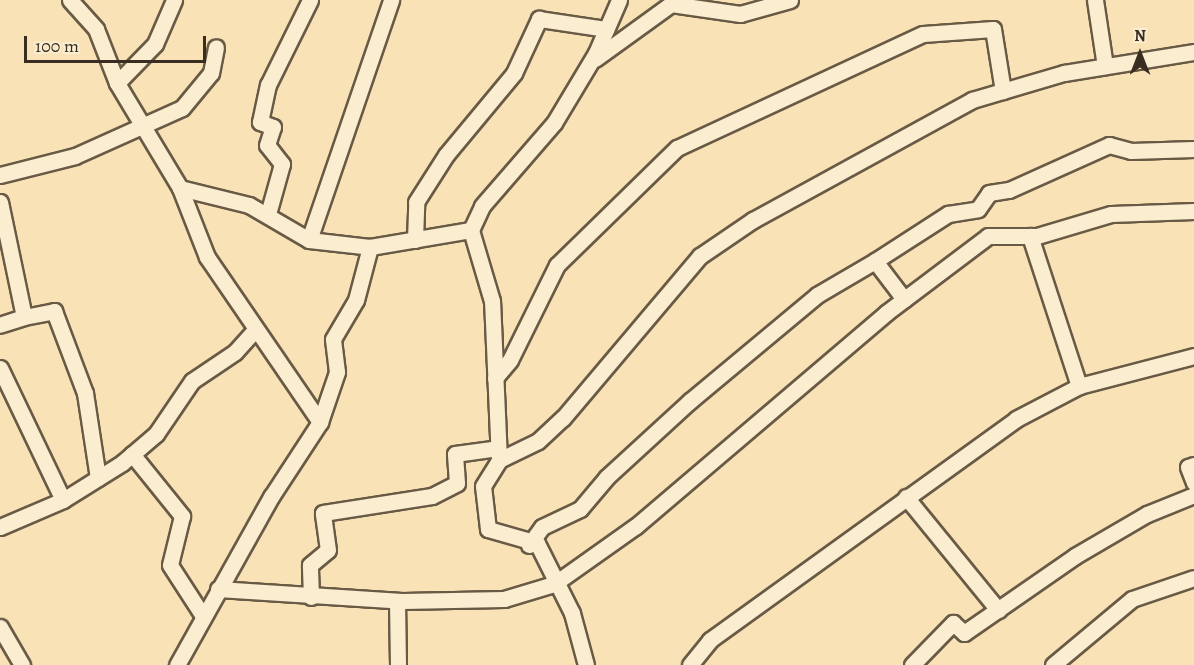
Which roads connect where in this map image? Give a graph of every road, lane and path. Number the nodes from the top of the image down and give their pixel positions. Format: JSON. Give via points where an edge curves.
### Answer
{"nodes":[{"id":1,"x":70,"y":0,"type":"edge"},
{"id":2,"x":174,"y":0,"type":"edge"},
{"id":3,"x":310,"y":0,"type":"edge"},
{"id":4,"x":391,"y":0,"type":"edge"},
{"id":5,"x":619,"y":0,"type":"edge"},
{"id":6,"x":790,"y":0,"type":"edge"},
{"id":7,"x":1095,"y":0,"type":"edge"},
{"id":8,"x":606,"y":29,"type":"junction"},
{"id":9,"x":216,"y":47,"type":"dead end"},
{"id":10,"x":1194,"y":52,"type":"edge"},
{"id":11,"x":590,"y":63,"type":"junction"},
{"id":12,"x":1105,"y":66,"type":"junction"},
{"id":13,"x":117,"y":83,"type":"junction"},
{"id":14,"x":1003,"y":91,"type":"junction"},
{"id":15,"x":142,"y":128,"type":"junction"},
{"id":16,"x":1194,"y":149,"type":"edge"},
{"id":17,"x":0,"y":175,"type":"edge"},
{"id":18,"x":180,"y":188,"type":"junction"},
{"id":19,"x":0,"y":202,"type":"edge"},
{"id":20,"x":1194,"y":211,"type":"edge"},
{"id":21,"x":268,"y":214,"type":"junction"},
{"id":22,"x":471,"y":230,"type":"junction"},
{"id":23,"x":1030,"y":236,"type":"junction"},
{"id":24,"x":309,"y":240,"type":"junction"},
{"id":25,"x":415,"y":240,"type":"junction"},
{"id":26,"x":370,"y":247,"type":"junction"},
{"id":27,"x":875,"y":261,"type":"junction"},
{"id":28,"x":6,"y":271,"type":"edge"},
{"id":29,"x":904,"y":299,"type":"junction"},
{"id":30,"x":24,"y":318,"type":"junction"},
{"id":31,"x":0,"y":325,"type":"edge"},
{"id":32,"x":256,"y":328,"type":"junction"},
{"id":33,"x":1194,"y":356,"type":"edge"},
{"id":34,"x":0,"y":368,"type":"edge"},
{"id":35,"x":495,"y":378,"type":"junction"},
{"id":36,"x":1079,"y":386,"type":"junction"},
{"id":37,"x":320,"y":422,"type":"junction"},
{"id":38,"x":132,"y":454,"type":"junction"},
{"id":39,"x":498,"y":454,"type":"junction"},
{"id":40,"x":1194,"y":465,"type":"edge"},
{"id":41,"x":98,"y":478,"type":"junction"},
{"id":42,"x":1194,"y":483,"type":"edge"},
{"id":43,"x":1194,"y":495,"type":"edge"},
{"id":44,"x":906,"y":497,"type":"junction"},
{"id":45,"x":63,"y":500,"type":"junction"},
{"id":46,"x":0,"y":527,"type":"edge"},
{"id":47,"x":529,"y":545,"type":"junction"},
{"id":48,"x":1194,"y":578,"type":"edge"},
{"id":49,"x":554,"y":584,"type":"junction"},
{"id":50,"x":218,"y":589,"type":"junction"},
{"id":51,"x":311,"y":597,"type":"junction"},
{"id":52,"x":397,"y":601,"type":"junction"},
{"id":53,"x":998,"y":610,"type":"junction"},
{"id":54,"x":203,"y":616,"type":"junction"},
{"id":55,"x":0,"y":627,"type":"edge"},
{"id":56,"x":21,"y":665,"type":"edge"},
{"id":57,"x":177,"y":665,"type":"edge"},
{"id":58,"x":398,"y":665,"type":"edge"},
{"id":59,"x":586,"y":665,"type":"edge"},
{"id":60,"x":690,"y":665,"type":"edge"},
{"id":61,"x":912,"y":665,"type":"edge"},
{"id":62,"x":1053,"y":665,"type":"edge"}],
"edges":[{"from":1,"to":13,"type":"street","via":[[96,29]]},
{"from":2,"to":13,"type":"street","via":[[155,44]]},
{"from":3,"to":21,"type":"street","via":[[268,85],[260,122],[273,127],[267,145],[282,164]]},
{"from":4,"to":24,"type":"street"},
{"from":5,"to":8,"type":"street"},
{"from":6,"to":11,"type":"street","via":[[740,14],[671,4]]},
{"from":7,"to":12,"type":"street"},
{"from":8,"to":11,"type":"street"},
{"from":8,"to":25,"type":"street","via":[[539,19],[514,73],[446,154],[416,202]]},
{"from":9,"to":15,"type":"street","via":[[211,73],[182,108]]},
{"from":10,"to":12,"type":"street"},
{"from":11,"to":22,"type":"street","via":[[554,123],[482,206]]},
{"from":12,"to":14,"type":"street"},
{"from":13,"to":15,"type":"street"},
{"from":14,"to":35,"type":"street","via":[[993,29],[923,34],[678,148],[558,265],[510,360]]},
{"from":14,"to":39,"type":"street","via":[[972,100],[753,220],[700,255],[563,418],[538,441]]},
{"from":15,"to":17,"type":"street","via":[[75,156]]},
{"from":15,"to":18,"type":"street"},
{"from":16,"to":27,"type":"street","via":[[1131,151],[1109,145],[1009,190],[988,193],[978,209],[948,214]]},
{"from":18,"to":21,"type":"street"},
{"from":18,"to":32,"type":"street","via":[[207,257]]},
{"from":19,"to":28,"type":"street"},
{"from":20,"to":23,"type":"street","via":[[1111,214]]},
{"from":21,"to":24,"type":"street"},
{"from":22,"to":25,"type":"street"},
{"from":22,"to":35,"type":"street","via":[[492,301]]},
{"from":23,"to":29,"type":"street","via":[[988,236]]},
{"from":23,"to":36,"type":"street"},
{"from":24,"to":26,"type":"street"},
{"from":25,"to":26,"type":"street"},
{"from":26,"to":37,"type":"street","via":[[356,300],[333,339],[337,372]]},
{"from":27,"to":29,"type":"street"},
{"from":27,"to":47,"type":"street","via":[[818,295],[759,339],[607,477],[580,509],[542,527]]},
{"from":28,"to":30,"type":"street"},
{"from":29,"to":49,"type":"street","via":[[710,467]]},
{"from":30,"to":31,"type":"street"},
{"from":30,"to":41,"type":"street","via":[[54,311],[84,393]]},
{"from":32,"to":37,"type":"street"},
{"from":32,"to":38,"type":"street","via":[[235,352],[192,381],[156,434]]},
{"from":33,"to":36,"type":"street"},
{"from":34,"to":45,"type":"street"},
{"from":35,"to":39,"type":"street"},
{"from":36,"to":44,"type":"street","via":[[1016,419]]},
{"from":37,"to":50,"type":"street"},
{"from":38,"to":41,"type":"street"},
{"from":38,"to":54,"type":"street","via":[[182,516],[170,565]]},
{"from":39,"to":47,"type":"street","via":[[483,486],[488,529]]},
{"from":39,"to":51,"type":"street","via":[[455,454],[457,483],[432,496],[323,513],[328,550],[310,565]]},
{"from":40,"to":42,"type":"street","via":[[1188,467]]},
{"from":41,"to":45,"type":"street"},
{"from":43,"to":53,"type":"street","via":[[1147,514]]},
{"from":44,"to":53,"type":"street"},
{"from":44,"to":60,"type":"street","via":[[710,640]]},
{"from":45,"to":46,"type":"street"},
{"from":47,"to":49,"type":"street","via":[[537,543]]},
{"from":48,"to":62,"type":"street","via":[[1132,599]]},
{"from":49,"to":52,"type":"street","via":[[504,599]]},
{"from":49,"to":59,"type":"street","via":[[572,613]]},
{"from":50,"to":51,"type":"street"},
{"from":50,"to":54,"type":"street"},
{"from":51,"to":52,"type":"street"},
{"from":52,"to":58,"type":"street"},
{"from":53,"to":61,"type":"street","via":[[964,633],[953,624]]},
{"from":54,"to":57,"type":"street"},
{"from":55,"to":56,"type":"street"}]}
